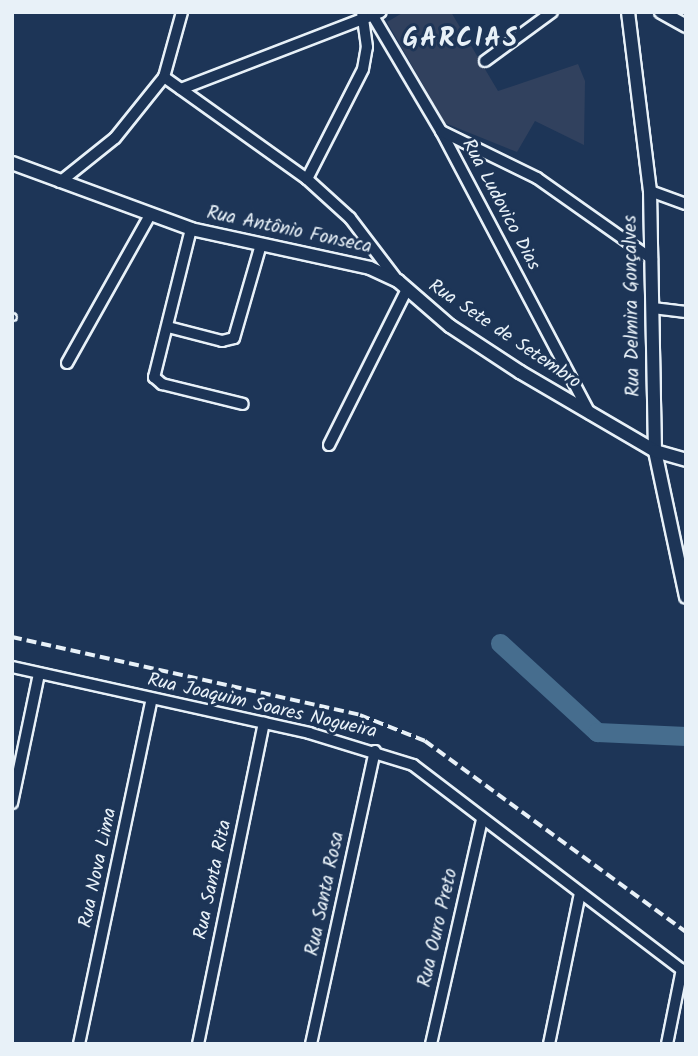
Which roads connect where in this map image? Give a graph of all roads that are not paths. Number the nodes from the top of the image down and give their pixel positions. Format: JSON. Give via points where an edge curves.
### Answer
{"nodes":[{"id":1,"x":182,"y":12,"type":"edge"},
{"id":2,"x":552,"y":12,"type":"edge"},
{"id":3,"x":628,"y":12,"type":"edge"},
{"id":4,"x":661,"y":12,"type":"edge"},
{"id":5,"x":370,"y":15,"type":"edge"},
{"id":6,"x":686,"y":26,"type":"edge"},
{"id":7,"x":485,"y":61,"type":"dead end"},
{"id":8,"x":164,"y":77,"type":"junction"},
{"id":9,"x":181,"y":89,"type":"junction"},
{"id":10,"x":441,"y":131,"type":"junction"},
{"id":11,"x":12,"y":163,"type":"edge"},
{"id":12,"x":307,"y":179,"type":"junction"},
{"id":13,"x":60,"y":182,"type":"junction"},
{"id":14,"x":650,"y":191,"type":"junction"},
{"id":15,"x":686,"y":204,"type":"edge"},
{"id":16,"x":149,"y":217,"type":"junction"},
{"id":17,"x":191,"y":229,"type":"junction"},
{"id":18,"x":260,"y":248,"type":"junction"},
{"id":19,"x":652,"y":259,"type":"junction"},
{"id":20,"x":402,"y":286,"type":"junction"},
{"id":21,"x":653,"y":308,"type":"junction"},
{"id":22,"x":686,"y":312,"type":"edge"},
{"id":23,"x":168,"y":327,"type":"junction"},
{"id":24,"x":67,"y":363,"type":"dead end"},
{"id":25,"x":243,"y":404,"type":"dead end"},
{"id":26,"x":590,"y":414,"type":"junction"},
{"id":27,"x":329,"y":445,"type":"dead end"},
{"id":28,"x":655,"y":452,"type":"junction"},
{"id":29,"x":686,"y":460,"type":"edge"},
{"id":30,"x":686,"y":597,"type":"edge"},
{"id":31,"x":12,"y":667,"type":"edge"},
{"id":32,"x":40,"y":674,"type":"junction"},
{"id":33,"x":152,"y":699,"type":"junction"},
{"id":34,"x":264,"y":723,"type":"junction"},
{"id":35,"x":375,"y":751,"type":"junction"},
{"id":36,"x":12,"y":803,"type":"edge"},
{"id":37,"x":482,"y":819,"type":"junction"},
{"id":38,"x":580,"y":893,"type":"junction"},
{"id":39,"x":684,"y":971,"type":"edge"},
{"id":40,"x":79,"y":1044,"type":"edge"},
{"id":41,"x":198,"y":1044,"type":"edge"},
{"id":42,"x":312,"y":1044,"type":"edge"},
{"id":43,"x":431,"y":1044,"type":"edge"},
{"id":44,"x":549,"y":1044,"type":"edge"},
{"id":45,"x":667,"y":1044,"type":"edge"}],
"edges":[{"from":1,"to":8,"type":"street"},
{"from":2,"to":7,"type":"street"},
{"from":3,"to":14,"type":"street","name":"Rua Delmira Gonçalves"},
{"from":4,"to":6,"type":"street"},
{"from":5,"to":9,"type":"street"},
{"from":5,"to":10,"type":"street","name":"Rua Ludovico Dias"},
{"from":5,"to":12,"type":"street","via":[[363,69]]},
{"from":8,"to":9,"type":"street","name":"Rua Sete de Setembro"},
{"from":8,"to":13,"type":"street","via":[[115,138]]},
{"from":9,"to":12,"type":"street","name":"Rua Sete de Setembro"},
{"from":10,"to":19,"type":"street","via":[[537,178]]},
{"from":10,"to":26,"type":"street","name":"Rua Ludovico Dias"},
{"from":11,"to":13,"type":"street","name":"Rua Antônio Fonseca"},
{"from":12,"to":20,"type":"street","name":"Rua Sete de Setembro","via":[[349,218]]},
{"from":13,"to":16,"type":"street","name":"Rua Antônio Fonseca"},
{"from":14,"to":15,"type":"street"},
{"from":14,"to":19,"type":"street","name":"Rua Delmira Gonçalves"},
{"from":16,"to":17,"type":"street","name":"Rua Antônio Fonseca"},
{"from":16,"to":24,"type":"street"},
{"from":17,"to":18,"type":"street","name":"Rua Antônio Fonseca"},
{"from":17,"to":23,"type":"street"},
{"from":18,"to":20,"type":"street","name":"Rua Antônio Fonseca","via":[[356,262]]},
{"from":18,"to":23,"type":"street","via":[[234,338],[222,341]]},
{"from":19,"to":21,"type":"street","name":"Rua Delmira Gonçalves"},
{"from":20,"to":26,"type":"street","name":"Rua Sete de Setembro","via":[[450,327]]},
{"from":20,"to":27,"type":"street"},
{"from":21,"to":22,"type":"street"},
{"from":21,"to":28,"type":"street","name":"Rua Delmira Gonçalves"},
{"from":23,"to":25,"type":"street","via":[[157,383]]},
{"from":26,"to":28,"type":"street","name":"Rua Sete de Setembro"},
{"from":28,"to":29,"type":"street","name":"Rua Sete de Setembro"},
{"from":28,"to":30,"type":"street","name":"Rua Delmira Gonçalves"},
{"from":31,"to":32,"type":"street","name":"Rua Joaquim Soares Nogueira"},
{"from":32,"to":33,"type":"street","name":"Rua Joaquim Soares Nogueira"},
{"from":32,"to":36,"type":"street"},
{"from":33,"to":34,"type":"street","name":"Rua Joaquim Soares Nogueira"},
{"from":33,"to":40,"type":"street","name":"Rua Nova Lima"},
{"from":34,"to":35,"type":"street","name":"Rua Joaquim Soares Nogueira"},
{"from":34,"to":41,"type":"street","name":"Rua Santa Rita"},
{"from":35,"to":37,"type":"street","name":"Rua Joaquim Soares Nogueira","via":[[430,775]]},
{"from":35,"to":42,"type":"street","name":"Rua Santa Rosa"},
{"from":37,"to":38,"type":"street","name":"Rua Joaquim Soares Nogueira"},
{"from":37,"to":43,"type":"street","name":"Rua Ouro Preto"},
{"from":38,"to":39,"type":"street","name":"Rua Joaquim Soares Nogueira"},
{"from":38,"to":44,"type":"street"},
{"from":39,"to":45,"type":"street"}]}
